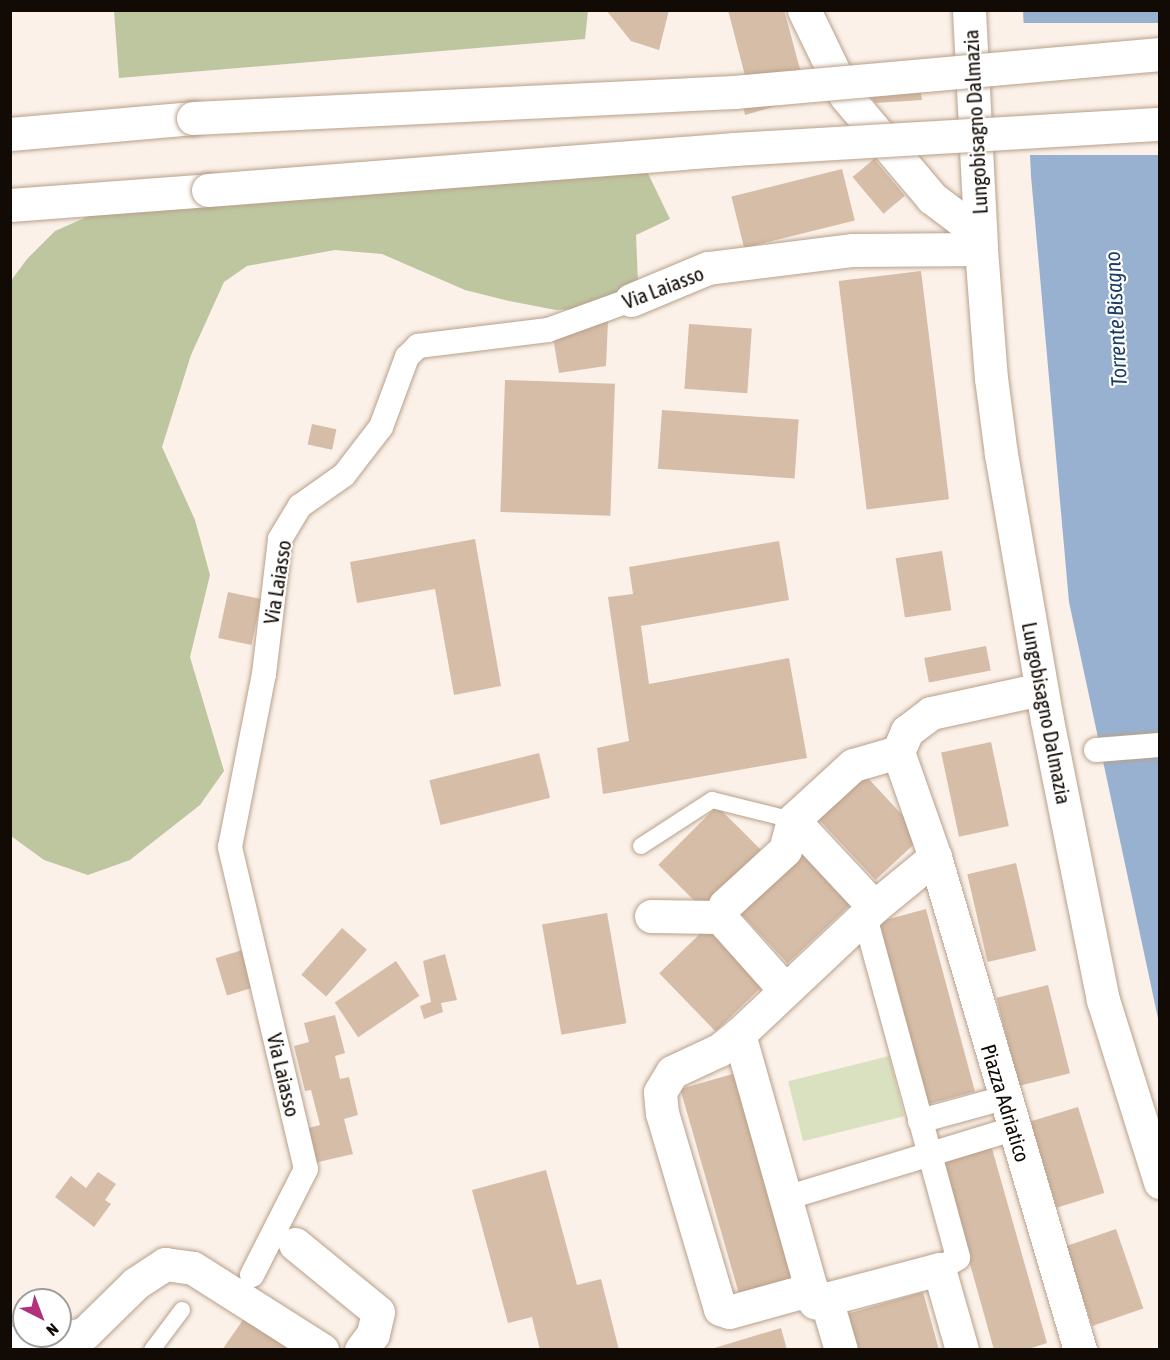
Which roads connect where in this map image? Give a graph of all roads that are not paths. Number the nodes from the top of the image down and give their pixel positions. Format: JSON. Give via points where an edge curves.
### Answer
{"nodes":[{"id":1,"x":804,"y":10,"type":"edge"},
{"id":2,"x":969,"y":10,"type":"edge"},
{"id":3,"x":1160,"y":54,"type":"edge"},
{"id":4,"x":1160,"y":124,"type":"edge"},
{"id":5,"x":10,"y":134,"type":"edge"},
{"id":6,"x":10,"y":205,"type":"edge"},
{"id":7,"x":981,"y":242,"type":"junction"},
{"id":8,"x":631,"y":300,"type":"joint"},
{"id":9,"x":1041,"y":689,"type":"junction"},
{"id":10,"x":1160,"y":745,"type":"edge"},
{"id":11,"x":1096,"y":750,"type":"dead end"},
{"id":12,"x":898,"y":752,"type":"junction"},
{"id":13,"x":793,"y":820,"type":"junction"},
{"id":14,"x":641,"y":846,"type":"dead end"},
{"id":15,"x":935,"y":856,"type":"junction"},
{"id":16,"x":870,"y":912,"type":"junction"},
{"id":17,"x":651,"y":916,"type":"dead end"},
{"id":18,"x":720,"y":917,"type":"junction"},
{"id":19,"x":785,"y":990,"type":"junction"},
{"id":20,"x":739,"y":1034,"type":"junction"},
{"id":21,"x":1004,"y":1098,"type":"junction"},
{"id":22,"x":920,"y":1121,"type":"junction"},
{"id":23,"x":1013,"y":1129,"type":"junction"},
{"id":24,"x":929,"y":1153,"type":"junction"},
{"id":25,"x":1160,"y":1182,"type":"edge"},
{"id":26,"x":786,"y":1198,"type":"junction"},
{"id":27,"x":295,"y":1244,"type":"dead end"},
{"id":28,"x":939,"y":1269,"type":"junction"},
{"id":29,"x":252,"y":1275,"type":"dead end"},
{"id":30,"x":819,"y":1294,"type":"junction"},
{"id":31,"x":182,"y":1310,"type":"dead end"},
{"id":32,"x":10,"y":1343,"type":"edge"},
{"id":33,"x":152,"y":1350,"type":"edge"},
{"id":34,"x":322,"y":1350,"type":"edge"},
{"id":35,"x":361,"y":1350,"type":"edge"},
{"id":36,"x":841,"y":1350,"type":"edge"},
{"id":37,"x":962,"y":1350,"type":"edge"},
{"id":38,"x":1080,"y":1350,"type":"edge"}],
"edges":[{"from":1,"to":7,"type":"main road","name":"Lungobisagno Dalmazia","via":[[844,95],[932,198]]},
{"from":2,"to":7,"type":"main road","name":"Lungobisagno Dalmazia"},
{"from":3,"to":5,"type":"main road","bridge":true,"via":[[734,92],[194,118]]},
{"from":4,"to":6,"type":"main road","bridge":true,"via":[[734,148]]},
{"from":7,"to":8,"type":"main road","name":"Via Laiasso","via":[[853,250],[708,268]]},
{"from":7,"to":9,"type":"main road","name":"Lungobisagno Dalmazia","via":[[991,378]]},
{"from":8,"to":29,"type":"street","name":"Via Laiasso","via":[[548,330],[418,346],[407,357],[381,427],[344,476],[300,506],[280,539],[264,674],[230,847],[306,1169]]},
{"from":9,"to":12,"type":"main road","via":[[932,713],[907,731]]},
{"from":9,"to":25,"type":"main road","name":"Lungobisagno Dalmazia","via":[[1103,1000]]},
{"from":10,"to":11,"type":"street"},
{"from":12,"to":13,"type":"main road","via":[[853,765]]},
{"from":12,"to":15,"type":"main road","name":"Piazza Adriatico"},
{"from":13,"to":14,"type":"lane","via":[[712,801]]},
{"from":13,"to":16,"type":"main road"},
{"from":13,"to":18,"type":"main road","via":[[785,850],[724,905]]},
{"from":15,"to":16,"type":"main road"},
{"from":15,"to":21,"type":"main road","name":"Piazza Adriatico"},
{"from":16,"to":19,"type":"main road"},
{"from":16,"to":22,"type":"street"},
{"from":17,"to":18,"type":"main road"},
{"from":18,"to":19,"type":"main road"},
{"from":19,"to":20,"type":"main road"},
{"from":20,"to":26,"type":"main road"},
{"from":20,"to":30,"type":"main road","via":[[719,1050],[672,1072],[660,1092],[662,1113],[720,1309],[729,1312]]},
{"from":21,"to":22,"type":"street"},
{"from":21,"to":23,"type":"main road","name":"Piazza Adriatico"},
{"from":22,"to":24,"type":"street"},
{"from":23,"to":24,"type":"street"},
{"from":23,"to":38,"type":"main road","name":"Piazza Adriatico"},
{"from":24,"to":26,"type":"street"},
{"from":24,"to":28,"type":"street","via":[[958,1258]]},
{"from":26,"to":30,"type":"main road"},
{"from":27,"to":35,"type":"main road","via":[[378,1312],[373,1334]]},
{"from":28,"to":30,"type":"main road"},
{"from":28,"to":37,"type":"main road"},
{"from":30,"to":36,"type":"main road"},
{"from":31,"to":33,"type":"lane"},
{"from":32,"to":34,"type":"main road","via":[[62,1340],[85,1333],[136,1283],[165,1264],[193,1268]]}]}
